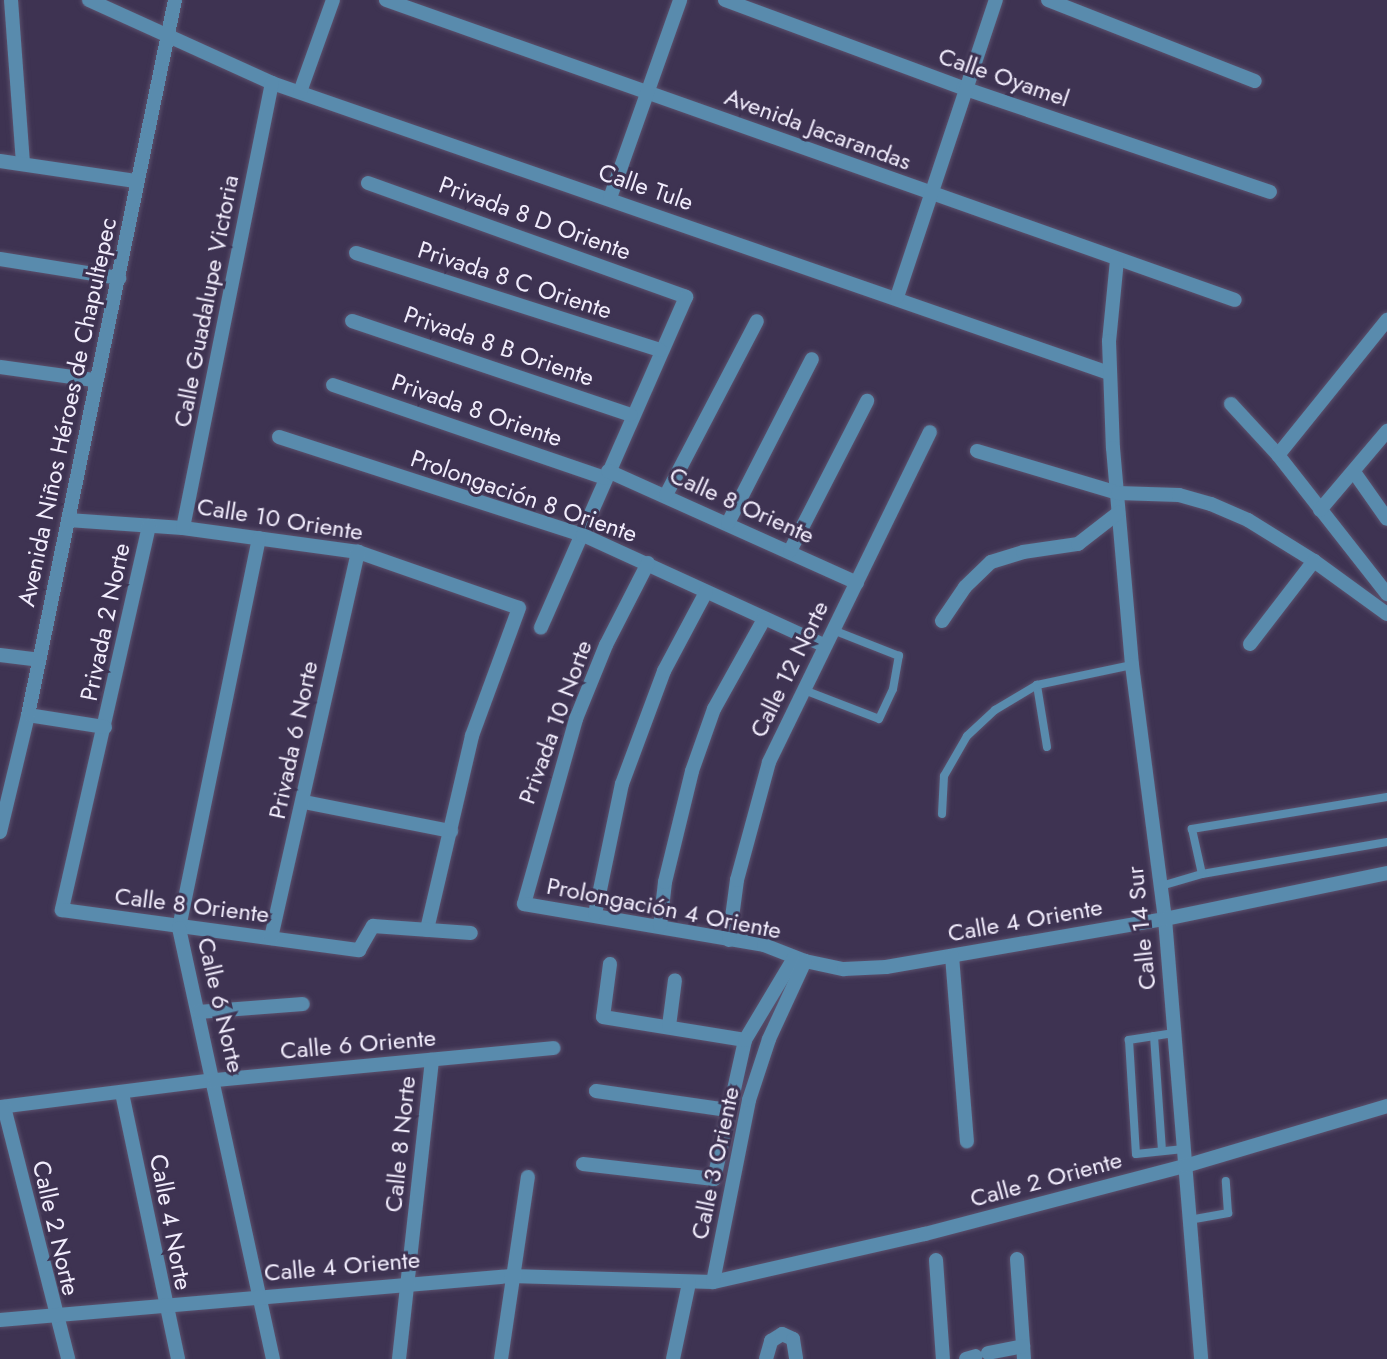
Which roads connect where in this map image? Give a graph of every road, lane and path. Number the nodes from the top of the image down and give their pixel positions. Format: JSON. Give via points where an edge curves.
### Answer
{"nodes":[{"id":1,"x":11,"y":0,"type":"edge"},
{"id":2,"x":89,"y":0,"type":"edge"},
{"id":3,"x":175,"y":0,"type":"edge"},
{"id":4,"x":333,"y":0,"type":"edge"},
{"id":5,"x":386,"y":0,"type":"edge"},
{"id":6,"x":680,"y":0,"type":"edge"},
{"id":7,"x":725,"y":0,"type":"edge"},
{"id":8,"x":996,"y":0,"type":"edge"},
{"id":9,"x":1048,"y":0,"type":"edge"},
{"id":10,"x":170,"y":40,"type":"junction"},
{"id":11,"x":1255,"y":81,"type":"dead end"},
{"id":12,"x":272,"y":83,"type":"junction"},
{"id":13,"x":963,"y":88,"type":"junction"},
{"id":14,"x":300,"y":92,"type":"junction"},
{"id":15,"x":648,"y":92,"type":"junction"},
{"id":16,"x":0,"y":161,"type":"edge"},
{"id":17,"x":23,"y":163,"type":"junction"},
{"id":18,"x":136,"y":181,"type":"junction"},
{"id":19,"x":368,"y":183,"type":"dead end"},
{"id":20,"x":1269,"y":192,"type":"dead end"},
{"id":21,"x":932,"y":194,"type":"junction"},
{"id":22,"x":610,"y":198,"type":"junction"},
{"id":23,"x":356,"y":253,"type":"dead end"},
{"id":24,"x":0,"y":259,"type":"edge"},
{"id":25,"x":1116,"y":260,"type":"junction"},
{"id":26,"x":119,"y":278,"type":"junction"},
{"id":27,"x":897,"y":297,"type":"junction"},
{"id":28,"x":1235,"y":300,"type":"dead end"},
{"id":29,"x":1387,"y":320,"type":"edge"},
{"id":30,"x":352,"y":321,"type":"dead end"},
{"id":31,"x":757,"y":321,"type":"dead end"},
{"id":32,"x":660,"y":350,"type":"junction"},
{"id":33,"x":812,"y":359,"type":"dead end"},
{"id":34,"x":0,"y":367,"type":"edge"},
{"id":35,"x":1109,"y":373,"type":"junction"},
{"id":36,"x":94,"y":380,"type":"junction"},
{"id":37,"x":333,"y":385,"type":"dead end"},
{"id":38,"x":867,"y":401,"type":"dead end"},
{"id":39,"x":1231,"y":404,"type":"dead end"},
{"id":40,"x":631,"y":415,"type":"junction"},
{"id":41,"x":1387,"y":431,"type":"edge"},
{"id":42,"x":930,"y":432,"type":"dead end"},
{"id":43,"x":279,"y":437,"type":"dead end"},
{"id":44,"x":977,"y":451,"type":"dead end"},
{"id":45,"x":1278,"y":455,"type":"junction"},
{"id":46,"x":1354,"y":472,"type":"junction"},
{"id":47,"x":607,"y":475,"type":"junction"},
{"id":48,"x":1118,"y":493,"type":"junction"},
{"id":49,"x":666,"y":495,"type":"junction"},
{"id":50,"x":1320,"y":510,"type":"junction"},
{"id":51,"x":1118,"y":513,"type":"junction"},
{"id":52,"x":1387,"y":519,"type":"edge"},
{"id":53,"x":68,"y":520,"type":"junction"},
{"id":54,"x":728,"y":523,"type":"junction"},
{"id":55,"x":149,"y":526,"type":"junction"},
{"id":56,"x":183,"y":528,"type":"junction"},
{"id":57,"x":583,"y":535,"type":"junction"},
{"id":58,"x":260,"y":538,"type":"junction"},
{"id":59,"x":790,"y":551,"type":"junction"},
{"id":60,"x":358,"y":552,"type":"junction"},
{"id":61,"x":1314,"y":561,"type":"junction"},
{"id":62,"x":648,"y":563,"type":"junction"},
{"id":63,"x":856,"y":583,"type":"junction"},
{"id":64,"x":706,"y":592,"type":"junction"},
{"id":65,"x":1387,"y":594,"type":"edge"},
{"id":66,"x":1387,"y":614,"type":"edge"},
{"id":67,"x":764,"y":619,"type":"junction"},
{"id":68,"x":942,"y":621,"type":"dead end"},
{"id":69,"x":541,"y":628,"type":"dead end"},
{"id":70,"x":833,"y":630,"type":"junction"},
{"id":71,"x":1250,"y":645,"type":"dead end"},
{"id":72,"x":825,"y":646,"type":"junction"},
{"id":73,"x":0,"y":655,"type":"edge"},
{"id":74,"x":39,"y":660,"type":"junction"},
{"id":75,"x":1132,"y":665,"type":"junction"},
{"id":76,"x":1037,"y":685,"type":"junction"},
{"id":77,"x":804,"y":690,"type":"junction"},
{"id":78,"x":28,"y":715,"type":"junction"},
{"id":79,"x":105,"y":727,"type":"junction"},
{"id":80,"x":1047,"y":747,"type":"dead end"},
{"id":81,"x":1387,"y":797,"type":"edge"},
{"id":82,"x":303,"y":802,"type":"junction"},
{"id":83,"x":942,"y":814,"type":"dead end"},
{"id":84,"x":451,"y":831,"type":"junction"},
{"id":85,"x":0,"y":832,"type":"edge"},
{"id":86,"x":1387,"y":842,"type":"edge"},
{"id":87,"x":1387,"y":873,"type":"edge"},
{"id":88,"x":1202,"y":874,"type":"junction"},
{"id":89,"x":1161,"y":886,"type":"junction"},
{"id":90,"x":524,"y":904,"type":"joint"},
{"id":91,"x":62,"y":910,"type":"joint"},
{"id":92,"x":595,"y":914,"type":"junction"},
{"id":93,"x":1165,"y":919,"type":"junction"},
{"id":94,"x":660,"y":926,"type":"junction"},
{"id":95,"x":179,"y":928,"type":"junction"},
{"id":96,"x":427,"y":930,"type":"junction"},
{"id":97,"x":471,"y":933,"type":"dead end"},
{"id":98,"x":271,"y":938,"type":"junction"},
{"id":99,"x":729,"y":940,"type":"junction"},
{"id":100,"x":951,"y":956,"type":"junction"},
{"id":101,"x":799,"y":959,"type":"junction"},
{"id":102,"x":610,"y":964,"type":"dead end"},
{"id":103,"x":675,"y":980,"type":"dead end"},
{"id":104,"x":303,"y":1004,"type":"dead end"},
{"id":105,"x":199,"y":1012,"type":"junction"},
{"id":106,"x":669,"y":1026,"type":"junction"},
{"id":107,"x":1174,"y":1033,"type":"junction"},
{"id":108,"x":1154,"y":1036,"type":"junction"},
{"id":109,"x":745,"y":1040,"type":"junction"},
{"id":110,"x":553,"y":1048,"type":"dead end"},
{"id":111,"x":432,"y":1060,"type":"junction"},
{"id":112,"x":215,"y":1080,"type":"junction"},
{"id":113,"x":596,"y":1091,"type":"dead end"},
{"id":114,"x":122,"y":1093,"type":"junction"},
{"id":115,"x":2,"y":1107,"type":"edge"},
{"id":116,"x":1387,"y":1107,"type":"edge"},
{"id":117,"x":728,"y":1110,"type":"junction"},
{"id":118,"x":967,"y":1141,"type":"dead end"},
{"id":119,"x":1184,"y":1149,"type":"junction"},
{"id":120,"x":1162,"y":1151,"type":"junction"},
{"id":121,"x":583,"y":1164,"type":"dead end"},
{"id":122,"x":1185,"y":1166,"type":"junction"},
{"id":123,"x":528,"y":1177,"type":"dead end"},
{"id":124,"x":1226,"y":1181,"type":"dead end"},
{"id":125,"x":1189,"y":1220,"type":"junction"},
{"id":126,"x":1017,"y":1259,"type":"dead end"},
{"id":127,"x":936,"y":1260,"type":"dead end"},
{"id":128,"x":510,"y":1276,"type":"junction"},
{"id":129,"x":713,"y":1282,"type":"junction"},
{"id":130,"x":689,"y":1283,"type":"junction"},
{"id":131,"x":407,"y":1284,"type":"junction"},
{"id":132,"x":259,"y":1296,"type":"junction"},
{"id":133,"x":165,"y":1307,"type":"junction"},
{"id":134,"x":54,"y":1316,"type":"junction"},
{"id":135,"x":0,"y":1320,"type":"edge"},
{"id":136,"x":1024,"y":1353,"type":"edge"},
{"id":137,"x":977,"y":1356,"type":"edge"},
{"id":138,"x":68,"y":1359,"type":"edge"},
{"id":139,"x":178,"y":1359,"type":"edge"},
{"id":140,"x":273,"y":1359,"type":"edge"},
{"id":141,"x":399,"y":1359,"type":"edge"},
{"id":142,"x":501,"y":1359,"type":"edge"},
{"id":143,"x":673,"y":1359,"type":"edge"},
{"id":144,"x":766,"y":1359,"type":"edge"},
{"id":145,"x":796,"y":1359,"type":"edge"},
{"id":146,"x":943,"y":1359,"type":"edge"},
{"id":147,"x":1200,"y":1359,"type":"edge"}],
"edges":[{"from":1,"to":17,"type":"street"},
{"from":2,"to":10,"type":"street","name":"Calle Tule"},
{"from":3,"to":10,"type":"street","name":"Avenida Niños Héroes de Chapultepec"},
{"from":4,"to":14,"type":"street"},
{"from":5,"to":15,"type":"street","name":"Avenida Jacarandas"},
{"from":6,"to":15,"type":"street"},
{"from":7,"to":13,"type":"street","name":"Calle Oyamel"},
{"from":8,"to":13,"type":"street"},
{"from":9,"to":11,"type":"street"},
{"from":10,"to":12,"type":"street","name":"Calle Tule"},
{"from":10,"to":18,"type":"street","name":"Avenida Niños Héroes de Chapultepec"},
{"from":12,"to":14,"type":"street","name":"Calle Tule"},
{"from":12,"to":56,"type":"street","name":"Calle Guadalupe Victoria"},
{"from":13,"to":20,"type":"street","name":"Calle Oyamel"},
{"from":13,"to":21,"type":"street"},
{"from":14,"to":22,"type":"street","name":"Calle Tule"},
{"from":15,"to":21,"type":"street","name":"Avenida Jacarandas"},
{"from":15,"to":22,"type":"street"},
{"from":16,"to":17,"type":"street"},
{"from":17,"to":18,"type":"street"},
{"from":18,"to":26,"type":"street","name":"Avenida Niños Héroes de Chapultepec"},
{"from":19,"to":32,"type":"street","name":"Privada 8 D Oriente","via":[[686,297]]},
{"from":21,"to":25,"type":"street","name":"Avenida Jacarandas"},
{"from":21,"to":27,"type":"street"},
{"from":22,"to":27,"type":"street","name":"Calle Tule"},
{"from":23,"to":32,"type":"street","name":"Privada 8 C Oriente"},
{"from":24,"to":26,"type":"street"},
{"from":25,"to":28,"type":"street","name":"Avenida Jacarandas"},
{"from":25,"to":35,"type":"street","name":"Calle 14 Sur"},
{"from":26,"to":36,"type":"street","name":"Avenida Niños Héroes de Chapultepec"},
{"from":27,"to":35,"type":"street","name":"Calle Tule"},
{"from":29,"to":45,"type":"street"},
{"from":30,"to":40,"type":"street","name":"Privada 8 B Oriente"},
{"from":31,"to":49,"type":"street"},
{"from":32,"to":40,"type":"street"},
{"from":33,"to":54,"type":"street"},
{"from":34,"to":36,"type":"street"},
{"from":35,"to":48,"type":"street","name":"Calle 14 Sur"},
{"from":36,"to":53,"type":"street","name":"Avenida Niños Héroes de Chapultepec"},
{"from":37,"to":47,"type":"street","name":"Privada 8 Oriente"},
{"from":38,"to":59,"type":"street"},
{"from":39,"to":45,"type":"street"},
{"from":40,"to":47,"type":"street"},
{"from":41,"to":46,"type":"street"},
{"from":42,"to":63,"type":"street","name":"Calle 12 Norte"},
{"from":43,"to":57,"type":"street","name":"Prolongación 8 Oriente"},
{"from":44,"to":48,"type":"street"},
{"from":45,"to":50,"type":"street"},
{"from":46,"to":50,"type":"street"},
{"from":46,"to":52,"type":"street"},
{"from":47,"to":49,"type":"street","name":"Calle 8 Oriente"},
{"from":47,"to":57,"type":"street"},
{"from":48,"to":51,"type":"street","name":"Calle 14 Sur"},
{"from":48,"to":61,"type":"street","via":[[1179,495],[1211,504],[1248,520]]},
{"from":49,"to":54,"type":"street","name":"Calle 8 Oriente"},
{"from":50,"to":65,"type":"street"},
{"from":51,"to":68,"type":"street","via":[[1078,544],[991,562],[965,587]]},
{"from":51,"to":75,"type":"street","name":"Calle 14 Sur"},
{"from":53,"to":55,"type":"street","name":"Calle 10 Oriente"},
{"from":53,"to":74,"type":"street","name":"Avenida Niños Héroes de Chapultepec"},
{"from":54,"to":59,"type":"street","name":"Calle 8 Oriente"},
{"from":55,"to":56,"type":"street","name":"Calle 10 Oriente"},
{"from":55,"to":79,"type":"street","name":"Privada 2 Norte"},
{"from":56,"to":58,"type":"street","name":"Calle 10 Oriente"},
{"from":57,"to":62,"type":"street","name":"Prolongación 8 Oriente"},
{"from":57,"to":69,"type":"street"},
{"from":58,"to":60,"type":"street","name":"Calle 10 Oriente"},
{"from":58,"to":95,"type":"street","name":"Calle 6 Norte"},
{"from":59,"to":63,"type":"street","name":"Calle 8 Oriente"},
{"from":60,"to":82,"type":"street","name":"Privada 6 Norte"},
{"from":60,"to":84,"type":"street","name":"Calle 10 Oriente","via":[[519,608],[482,700]]},
{"from":61,"to":66,"type":"street"},
{"from":61,"to":71,"type":"street"},
{"from":62,"to":64,"type":"street","name":"Prolongación 8 Oriente"},
{"from":62,"to":90,"type":"street","name":"Privada 10 Norte","via":[[606,645],[576,719]]},
{"from":63,"to":70,"type":"street","name":"Calle 12 Norte"},
{"from":64,"to":67,"type":"street","name":"Prolongación 8 Oriente"},
{"from":64,"to":92,"type":"street","via":[[664,671],[626,771],[608,834]]},
{"from":67,"to":72,"type":"street","name":"Prolongación 8 Oriente"},
{"from":67,"to":94,"type":"street","via":[[714,709],[692,771]]},
{"from":70,"to":72,"type":"street","name":"Calle 12 Norte"},
{"from":70,"to":77,"type":"lane","via":[[899,656],[893,689],[879,719]]},
{"from":72,"to":77,"type":"street","name":"Calle 12 Norte"},
{"from":73,"to":74,"type":"street"},
{"from":74,"to":78,"type":"street","name":"Avenida Niños Héroes de Chapultepec"},
{"from":75,"to":76,"type":"lane"},
{"from":75,"to":89,"type":"street","name":"Calle 14 Sur"},
{"from":76,"to":80,"type":"lane"},
{"from":76,"to":83,"type":"lane","via":[[995,710],[967,736],[944,776]]},
{"from":77,"to":99,"type":"street","name":"Calle 12 Norte","via":[[769,762],[737,880]]},
{"from":78,"to":79,"type":"street"},
{"from":78,"to":85,"type":"street","name":"Avenida Niños Héroes de Chapultepec"},
{"from":79,"to":91,"type":"street","name":"Privada 2 Norte"},
{"from":81,"to":88,"type":"lane","via":[[1192,829]]},
{"from":82,"to":84,"type":"street"},
{"from":82,"to":98,"type":"street","name":"Privada 6 Norte"},
{"from":84,"to":96,"type":"street"},
{"from":86,"to":88,"type":"lane"},
{"from":87,"to":93,"type":"street","name":"Calle 4 Oriente"},
{"from":88,"to":89,"type":"lane"},
{"from":89,"to":93,"type":"street","name":"Calle 14 Sur"},
{"from":90,"to":92,"type":"street","name":"Prolongación 4 Oriente"},
{"from":91,"to":95,"type":"street","name":"Calle 8 Oriente"},
{"from":92,"to":94,"type":"street","name":"Prolongación 4 Oriente"},
{"from":93,"to":100,"type":"street","name":"Calle 4 Oriente"},
{"from":93,"to":107,"type":"street","name":"Calle 14 Sur"},
{"from":94,"to":99,"type":"street","name":"Prolongación 4 Oriente"},
{"from":95,"to":98,"type":"street","name":"Calle 8 Oriente"},
{"from":95,"to":105,"type":"street","name":"Calle 6 Norte"},
{"from":96,"to":97,"type":"street","name":"Calle 8 Oriente"},
{"from":96,"to":98,"type":"street","name":"Calle 8 Oriente","via":[[373,926],[359,950]]},
{"from":99,"to":101,"type":"street","name":"Prolongación 4 Oriente","via":[[764,945]]},
{"from":100,"to":101,"type":"street","name":"Calle 4 Oriente","via":[[844,969]]},
{"from":100,"to":118,"type":"street"},
{"from":101,"to":109,"type":"street"},
{"from":101,"to":129,"type":"street","name":"Calle 3 Oriente","via":[[749,1100]]},
{"from":102,"to":106,"type":"street","via":[[603,1017]]},
{"from":103,"to":106,"type":"street"},
{"from":104,"to":105,"type":"street"},
{"from":105,"to":112,"type":"street","name":"Calle 6 Norte"},
{"from":106,"to":109,"type":"street"},
{"from":107,"to":108,"type":"lane"},
{"from":107,"to":119,"type":"street","name":"Calle 14 Sur"},
{"from":108,"to":120,"type":"lane"},
{"from":108,"to":120,"type":"lane","via":[[1129,1040],[1136,1154]]},
{"from":109,"to":117,"type":"street"},
{"from":110,"to":111,"type":"street","name":"Calle 6 Oriente"},
{"from":111,"to":112,"type":"street","name":"Calle 6 Oriente"},
{"from":111,"to":131,"type":"street","name":"Calle 8 Norte"},
{"from":112,"to":114,"type":"street","name":"Calle 6 Oriente"},
{"from":112,"to":132,"type":"street","name":"Calle 6 Norte"},
{"from":113,"to":117,"type":"street"},
{"from":114,"to":115,"type":"street","name":"Calle 6 Oriente"},
{"from":114,"to":133,"type":"street","name":"Calle 4 Norte"},
{"from":115,"to":134,"type":"street","name":"Calle 2 Norte"},
{"from":116,"to":122,"type":"street","name":"Calle 2 Oriente"},
{"from":117,"to":121,"type":"street","via":[[714,1179]]},
{"from":119,"to":120,"type":"lane"},
{"from":119,"to":122,"type":"street","name":"Calle 14 Sur"},
{"from":122,"to":125,"type":"street","name":"Calle 14 Sur"},
{"from":122,"to":129,"type":"street","name":"Calle 2 Oriente","via":[[925,1234]]},
{"from":123,"to":128,"type":"street"},
{"from":124,"to":125,"type":"lane","via":[[1228,1213]]},
{"from":125,"to":147,"type":"street","name":"Calle 14 Sur"},
{"from":126,"to":136,"type":"street"},
{"from":127,"to":146,"type":"street"},
{"from":128,"to":130,"type":"street","name":"Calle 4 Oriente"},
{"from":128,"to":131,"type":"street","name":"Calle 4 Oriente"},
{"from":128,"to":142,"type":"street"},
{"from":129,"to":130,"type":"street"},
{"from":130,"to":143,"type":"street"},
{"from":131,"to":132,"type":"street","name":"Calle 4 Oriente"},
{"from":131,"to":141,"type":"street","name":"Calle 8 Norte"},
{"from":132,"to":133,"type":"street","name":"Calle 4 Oriente"},
{"from":132,"to":140,"type":"street","name":"Calle 6 Norte"},
{"from":133,"to":134,"type":"street","name":"Calle 4 Oriente"},
{"from":133,"to":139,"type":"street","name":"Calle 4 Norte"},
{"from":134,"to":135,"type":"street","name":"Calle 4 Oriente"},
{"from":134,"to":138,"type":"street","name":"Calle 2 Norte"},
{"from":136,"to":137,"type":"street"},
{"from":144,"to":145,"type":"street","via":[[771,1341],[782,1334],[793,1339]]}]}
